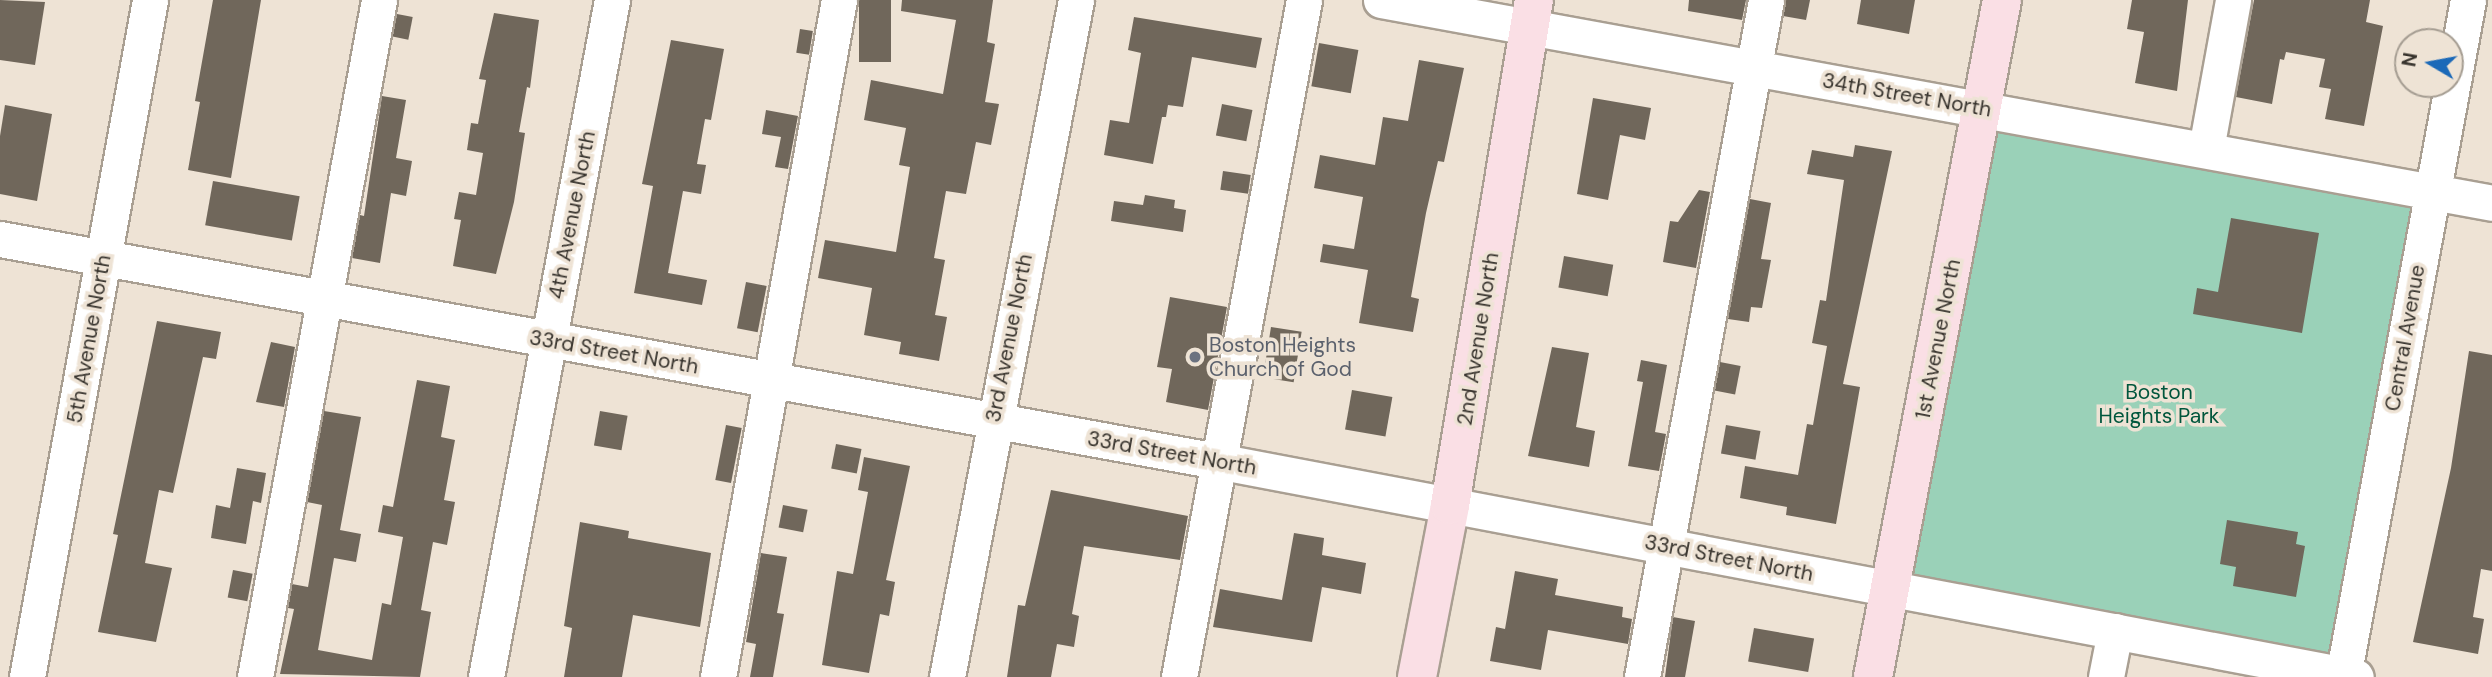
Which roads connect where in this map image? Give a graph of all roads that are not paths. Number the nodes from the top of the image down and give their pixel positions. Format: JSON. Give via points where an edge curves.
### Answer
{"nodes":[{"id":1,"x":150,"y":0,"type":"edge"},
{"id":2,"x":379,"y":0,"type":"edge"},
{"id":3,"x":612,"y":0,"type":"edge"},
{"id":4,"x":839,"y":0,"type":"edge"},
{"id":5,"x":1076,"y":0,"type":"edge"},
{"id":6,"x":1304,"y":0,"type":"edge"},
{"id":7,"x":1381,"y":0,"type":"edge"},
{"id":8,"x":1766,"y":0,"type":"edge"},
{"id":9,"x":2002,"y":0,"type":"edge"},
{"id":10,"x":2233,"y":0,"type":"edge"},
{"id":11,"x":2468,"y":0,"type":"edge"},
{"id":12,"x":1532,"y":14,"type":"edge"},
{"id":13,"x":1754,"y":68,"type":"junction"},
{"id":14,"x":1983,"y":108,"type":"junction"},
{"id":15,"x":2206,"y":149,"type":"junction"},
{"id":16,"x":2432,"y":192,"type":"junction"},
{"id":17,"x":2492,"y":203,"type":"edge"},
{"id":18,"x":0,"y":239,"type":"edge"},
{"id":19,"x":104,"y":258,"type":"junction"},
{"id":20,"x":324,"y":300,"type":"junction"},
{"id":21,"x":549,"y":340,"type":"junction"},
{"id":22,"x":770,"y":380,"type":"junction"},
{"id":23,"x":992,"y":422,"type":"junction"},
{"id":24,"x":1217,"y":461,"type":"junction"},
{"id":25,"x":1450,"y":505,"type":"junction"},
{"id":26,"x":1665,"y":546,"type":"junction"},
{"id":27,"x":1889,"y":588,"type":"junction"},
{"id":28,"x":2115,"y":631,"type":"junction"},
{"id":29,"x":2347,"y":676,"type":"edge"},
{"id":30,"x":27,"y":677,"type":"edge"},
{"id":31,"x":256,"y":677,"type":"edge"},
{"id":32,"x":486,"y":677,"type":"edge"},
{"id":33,"x":718,"y":677,"type":"edge"},
{"id":34,"x":947,"y":677,"type":"edge"},
{"id":35,"x":1180,"y":677,"type":"edge"},
{"id":36,"x":1417,"y":677,"type":"edge"},
{"id":37,"x":1642,"y":677,"type":"edge"},
{"id":38,"x":1873,"y":677,"type":"edge"},
{"id":39,"x":2106,"y":677,"type":"edge"}],
"edges":[{"from":1,"to":19,"type":"street","name":"5th Avenue North"},
{"from":2,"to":20,"type":"street"},
{"from":3,"to":21,"type":"street","name":"4th Avenue North"},
{"from":4,"to":22,"type":"street"},
{"from":5,"to":23,"type":"street","name":"3rd Avenue North"},
{"from":6,"to":24,"type":"street"},
{"from":7,"to":12,"type":"street","name":"34th Street North"},
{"from":8,"to":13,"type":"street"},
{"from":9,"to":14,"type":"main road","name":"1st Avenue North"},
{"from":10,"to":15,"type":"street"},
{"from":11,"to":16,"type":"street","name":"Central Avenue"},
{"from":12,"to":13,"type":"street","name":"34th Street North"},
{"from":12,"to":25,"type":"main road","name":"2nd Avenue North"},
{"from":13,"to":14,"type":"street","name":"34th Street North"},
{"from":13,"to":26,"type":"street"},
{"from":14,"to":15,"type":"street","name":"34th Street North"},
{"from":14,"to":27,"type":"main road","name":"1st Avenue North"},
{"from":15,"to":16,"type":"street","name":"34th Street North"},
{"from":16,"to":17,"type":"street","name":"34th Street North"},
{"from":16,"to":29,"type":"street","name":"Central Avenue"},
{"from":18,"to":19,"type":"street","name":"33rd Street North"},
{"from":19,"to":20,"type":"street","name":"33rd Street North"},
{"from":19,"to":30,"type":"street","name":"5th Avenue North"},
{"from":20,"to":21,"type":"street","name":"33rd Street North"},
{"from":20,"to":31,"type":"street"},
{"from":21,"to":22,"type":"street","name":"33rd Street North"},
{"from":21,"to":32,"type":"street","name":"4th Avenue North"},
{"from":22,"to":23,"type":"street","name":"33rd Street North"},
{"from":22,"to":33,"type":"street"},
{"from":23,"to":24,"type":"street","name":"33rd Street North"},
{"from":23,"to":34,"type":"street","name":"3rd Avenue North"},
{"from":24,"to":25,"type":"street","name":"33rd Street North"},
{"from":24,"to":35,"type":"street"},
{"from":25,"to":26,"type":"street","name":"33rd Street North"},
{"from":25,"to":36,"type":"main road","name":"2nd Avenue North"},
{"from":26,"to":27,"type":"street","name":"33rd Street North"},
{"from":26,"to":37,"type":"street"},
{"from":27,"to":28,"type":"street","name":"33rd Street North"},
{"from":27,"to":38,"type":"main road","name":"1st Avenue North"},
{"from":28,"to":29,"type":"street","name":"33rd Street North"},
{"from":28,"to":39,"type":"street"}]}
